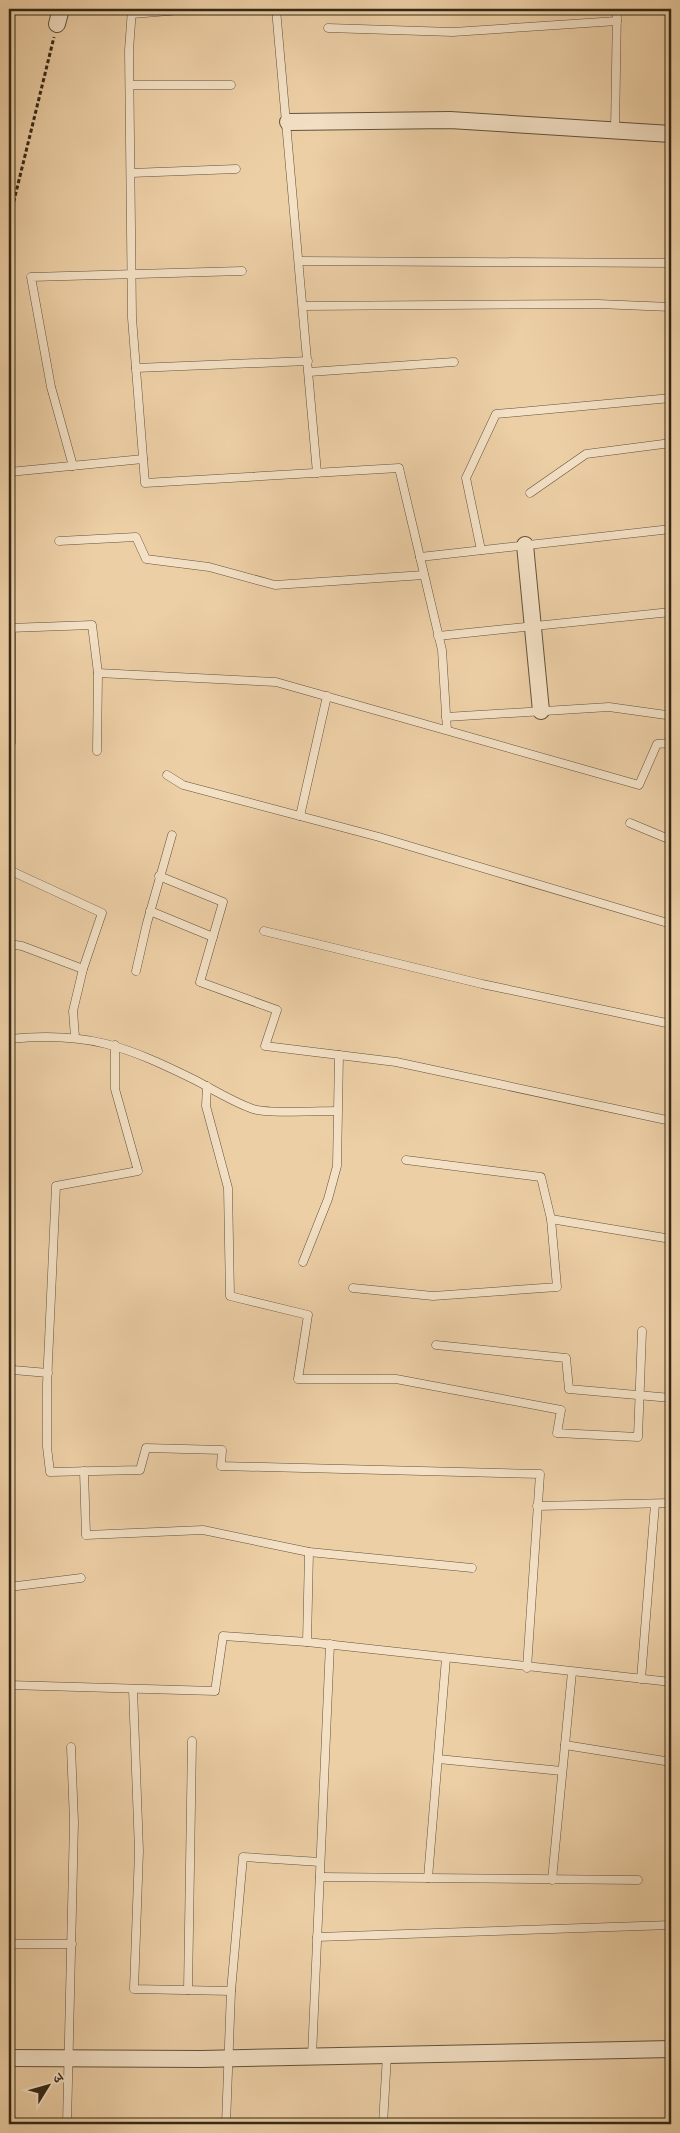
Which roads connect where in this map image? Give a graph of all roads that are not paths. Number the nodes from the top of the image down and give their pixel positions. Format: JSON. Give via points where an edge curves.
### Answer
{"nodes":[{"id":1,"x":193,"y":9,"type":"edge"},
{"id":2,"x":276,"y":9,"type":"edge"},
{"id":3,"x":617,"y":9,"type":"edge"},
{"id":4,"x":132,"y":12,"type":"edge"},
{"id":5,"x":617,"y":21,"type":"junction"},
{"id":6,"x":328,"y":28,"type":"dead end"},
{"id":7,"x":130,"y":85,"type":"junction"},
{"id":8,"x":231,"y":85,"type":"dead end"},
{"id":9,"x":288,"y":122,"type":"junction"},
{"id":10,"x":615,"y":130,"type":"junction"},
{"id":11,"x":671,"y":134,"type":"edge"},
{"id":12,"x":236,"y":169,"type":"dead end"},
{"id":13,"x":130,"y":173,"type":"junction"},
{"id":14,"x":299,"y":261,"type":"junction"},
{"id":15,"x":671,"y":263,"type":"edge"},
{"id":16,"x":242,"y":270,"type":"dead end"},
{"id":17,"x":132,"y":274,"type":"junction"},
{"id":18,"x":303,"y":306,"type":"junction"},
{"id":19,"x":671,"y":306,"type":"edge"},
{"id":20,"x":308,"y":361,"type":"junction"},
{"id":21,"x":454,"y":362,"type":"dead end"},
{"id":22,"x":136,"y":368,"type":"junction"},
{"id":23,"x":309,"y":372,"type":"junction"},
{"id":24,"x":671,"y":398,"type":"edge"},
{"id":25,"x":671,"y":443,"type":"edge"},
{"id":26,"x":143,"y":459,"type":"junction"},
{"id":27,"x":73,"y":466,"type":"junction"},
{"id":28,"x":9,"y":472,"type":"edge"},
{"id":29,"x":317,"y":472,"type":"junction"},
{"id":30,"x":530,"y":493,"type":"dead end"},
{"id":31,"x":671,"y":529,"type":"edge"},
{"id":32,"x":59,"y":541,"type":"dead end"},
{"id":33,"x":525,"y":545,"type":"junction"},
{"id":34,"x":481,"y":550,"type":"junction"},
{"id":35,"x":420,"y":557,"type":"junction"},
{"id":36,"x":424,"y":575,"type":"junction"},
{"id":37,"x":671,"y":612,"type":"edge"},
{"id":38,"x":532,"y":626,"type":"junction"},
{"id":39,"x":10,"y":628,"type":"edge"},
{"id":40,"x":438,"y":636,"type":"junction"},
{"id":41,"x":98,"y":673,"type":"junction"},
{"id":42,"x":327,"y":696,"type":"junction"},
{"id":43,"x":540,"y":711,"type":"junction"},
{"id":44,"x":666,"y":715,"type":"dead end"},
{"id":45,"x":446,"y":717,"type":"junction"},
{"id":46,"x":447,"y":730,"type":"junction"},
{"id":47,"x":11,"y":743,"type":"dead end"},
{"id":48,"x":671,"y":743,"type":"edge"},
{"id":49,"x":97,"y":751,"type":"dead end"},
{"id":50,"x":166,"y":775,"type":"dead end"},
{"id":51,"x":300,"y":816,"type":"junction"},
{"id":52,"x":630,"y":823,"type":"dead end"},
{"id":53,"x":172,"y":835,"type":"dead end"},
{"id":54,"x":671,"y":840,"type":"edge"},
{"id":55,"x":9,"y":870,"type":"edge"},
{"id":56,"x":160,"y":876,"type":"junction"},
{"id":57,"x":150,"y":911,"type":"junction"},
{"id":58,"x":671,"y":924,"type":"edge"},
{"id":59,"x":264,"y":931,"type":"dead end"},
{"id":60,"x":213,"y":937,"type":"junction"},
{"id":61,"x":9,"y":944,"type":"edge"},
{"id":62,"x":83,"y":969,"type":"junction"},
{"id":63,"x":136,"y":971,"type":"dead end"},
{"id":64,"x":671,"y":1024,"type":"edge"},
{"id":65,"x":75,"y":1037,"type":"junction"},
{"id":66,"x":9,"y":1039,"type":"edge"},
{"id":67,"x":115,"y":1045,"type":"junction"},
{"id":68,"x":339,"y":1055,"type":"junction"},
{"id":69,"x":207,"y":1086,"type":"junction"},
{"id":70,"x":337,"y":1111,"type":"junction"},
{"id":71,"x":671,"y":1121,"type":"edge"},
{"id":72,"x":406,"y":1160,"type":"dead end"},
{"id":73,"x":551,"y":1219,"type":"junction"},
{"id":74,"x":671,"y":1239,"type":"edge"},
{"id":75,"x":304,"y":1262,"type":"dead end"},
{"id":76,"x":354,"y":1288,"type":"dead end"},
{"id":77,"x":642,"y":1331,"type":"dead end"},
{"id":78,"x":436,"y":1346,"type":"dead end"},
{"id":79,"x":9,"y":1363,"type":"edge"},
{"id":80,"x":48,"y":1373,"type":"junction"},
{"id":81,"x":639,"y":1395,"type":"junction"},
{"id":82,"x":671,"y":1398,"type":"edge"},
{"id":83,"x":84,"y":1471,"type":"junction"},
{"id":84,"x":671,"y":1503,"type":"edge"},
{"id":85,"x":655,"y":1504,"type":"junction"},
{"id":86,"x":538,"y":1506,"type":"junction"},
{"id":87,"x":309,"y":1552,"type":"junction"},
{"id":88,"x":472,"y":1568,"type":"dead end"},
{"id":89,"x":81,"y":1578,"type":"dead end"},
{"id":90,"x":9,"y":1587,"type":"edge"},
{"id":91,"x":307,"y":1642,"type":"junction"},
{"id":92,"x":330,"y":1644,"type":"junction"},
{"id":93,"x":446,"y":1658,"type":"junction"},
{"id":94,"x":527,"y":1668,"type":"junction"},
{"id":95,"x":572,"y":1672,"type":"junction"},
{"id":96,"x":641,"y":1679,"type":"junction"},
{"id":97,"x":671,"y":1682,"type":"edge"},
{"id":98,"x":9,"y":1685,"type":"edge"},
{"id":99,"x":133,"y":1689,"type":"junction"},
{"id":100,"x":192,"y":1741,"type":"dead end"},
{"id":101,"x":565,"y":1745,"type":"junction"},
{"id":102,"x":71,"y":1747,"type":"dead end"},
{"id":103,"x":438,"y":1759,"type":"junction"},
{"id":104,"x":671,"y":1762,"type":"edge"},
{"id":105,"x":562,"y":1770,"type":"junction"},
{"id":106,"x":320,"y":1862,"type":"junction"},
{"id":107,"x":320,"y":1877,"type":"junction"},
{"id":108,"x":428,"y":1878,"type":"junction"},
{"id":109,"x":552,"y":1880,"type":"junction"},
{"id":110,"x":638,"y":1880,"type":"dead end"},
{"id":111,"x":671,"y":1925,"type":"edge"},
{"id":112,"x":317,"y":1937,"type":"junction"},
{"id":113,"x":9,"y":1944,"type":"edge"},
{"id":114,"x":72,"y":1944,"type":"junction"},
{"id":115,"x":188,"y":1990,"type":"junction"},
{"id":116,"x":231,"y":1991,"type":"junction"},
{"id":117,"x":671,"y":2049,"type":"edge"},
{"id":118,"x":387,"y":2055,"type":"junction"},
{"id":119,"x":312,"y":2056,"type":"junction"},
{"id":120,"x":9,"y":2058,"type":"edge"},
{"id":121,"x":69,"y":2058,"type":"junction"},
{"id":122,"x":229,"y":2058,"type":"junction"},
{"id":123,"x":67,"y":2124,"type":"edge"},
{"id":124,"x":226,"y":2124,"type":"edge"},
{"id":125,"x":383,"y":2124,"type":"edge"}],
"edges":[{"from":1,"to":4,"type":"lane"},
{"from":2,"to":9,"type":"lane"},
{"from":3,"to":5,"type":"lane"},
{"from":4,"to":7,"type":"lane"},
{"from":5,"to":6,"type":"lane","via":[[453,32]]},
{"from":5,"to":10,"type":"lane"},
{"from":7,"to":8,"type":"lane"},
{"from":7,"to":13,"type":"lane"},
{"from":9,"to":10,"type":"street","via":[[450,120]]},
{"from":9,"to":14,"type":"lane"},
{"from":10,"to":11,"type":"street"},
{"from":12,"to":13,"type":"lane"},
{"from":13,"to":17,"type":"lane"},
{"from":14,"to":15,"type":"lane"},
{"from":14,"to":18,"type":"lane"},
{"from":16,"to":17,"type":"lane"},
{"from":17,"to":22,"type":"lane"},
{"from":17,"to":27,"type":"lane","via":[[31,277],[51,387]]},
{"from":18,"to":19,"type":"lane"},
{"from":18,"to":20,"type":"lane"},
{"from":20,"to":22,"type":"lane"},
{"from":20,"to":23,"type":"lane"},
{"from":21,"to":23,"type":"lane"},
{"from":22,"to":26,"type":"lane"},
{"from":23,"to":29,"type":"lane"},
{"from":24,"to":34,"type":"lane","via":[[496,414],[466,478]]},
{"from":25,"to":30,"type":"lane","via":[[586,454]]},
{"from":26,"to":27,"type":"lane"},
{"from":26,"to":29,"type":"lane","via":[[145,483]]},
{"from":27,"to":28,"type":"lane"},
{"from":29,"to":35,"type":"lane","via":[[399,468]]},
{"from":31,"to":33,"type":"lane"},
{"from":32,"to":36,"type":"lane","via":[[136,537],[146,559],[209,567],[275,585]]},
{"from":33,"to":34,"type":"lane"},
{"from":33,"to":38,"type":"street"},
{"from":34,"to":35,"type":"lane"},
{"from":35,"to":36,"type":"lane"},
{"from":36,"to":40,"type":"lane"},
{"from":37,"to":38,"type":"lane"},
{"from":38,"to":40,"type":"lane"},
{"from":38,"to":43,"type":"street"},
{"from":39,"to":41,"type":"lane","via":[[92,625]]},
{"from":39,"to":47,"type":"lane"},
{"from":40,"to":45,"type":"lane","via":[[442,650]]},
{"from":41,"to":42,"type":"lane","via":[[276,682]]},
{"from":41,"to":49,"type":"lane"},
{"from":42,"to":46,"type":"lane"},
{"from":42,"to":51,"type":"lane"},
{"from":43,"to":44,"type":"lane","via":[[608,707]]},
{"from":43,"to":45,"type":"lane"},
{"from":45,"to":46,"type":"lane"},
{"from":46,"to":48,"type":"lane","via":[[639,785],[657,744]]},
{"from":50,"to":51,"type":"lane","via":[[184,785]]},
{"from":51,"to":58,"type":"lane"},
{"from":52,"to":54,"type":"lane"},
{"from":53,"to":56,"type":"lane"},
{"from":55,"to":62,"type":"lane","via":[[102,913]]},
{"from":56,"to":57,"type":"lane"},
{"from":56,"to":60,"type":"lane","via":[[223,902]]},
{"from":57,"to":60,"type":"lane"},
{"from":57,"to":63,"type":"lane"},
{"from":59,"to":64,"type":"lane","via":[[482,984]]},
{"from":60,"to":68,"type":"lane","via":[[200,982],[278,1010],[265,1046]]},
{"from":61,"to":62,"type":"lane"},
{"from":62,"to":65,"type":"lane","via":[[73,1011]]},
{"from":65,"to":66,"type":"lane","via":[[45,1035]]},
{"from":65,"to":67,"type":"lane"},
{"from":67,"to":69,"type":"lane"},
{"from":67,"to":80,"type":"lane","via":[[115,1089],[138,1171],[56,1186]]},
{"from":68,"to":70,"type":"lane"},
{"from":68,"to":71,"type":"lane","via":[[396,1062]]},
{"from":69,"to":70,"type":"lane","via":[[254,1110]]},
{"from":69,"to":81,"type":"lane","via":[[206,1106],[228,1188],[230,1296],[308,1315],[298,1379],[396,1379],[561,1410],[557,1432],[638,1437]]},
{"from":70,"to":75,"type":"lane","via":[[337,1166],[328,1200]]},
{"from":72,"to":73,"type":"lane","via":[[541,1177]]},
{"from":73,"to":74,"type":"lane"},
{"from":73,"to":76,"type":"lane","via":[[557,1287],[433,1296]]},
{"from":77,"to":81,"type":"lane"},
{"from":78,"to":81,"type":"lane","via":[[566,1358],[569,1389]]},
{"from":79,"to":80,"type":"lane","via":[[13,1370]]},
{"from":80,"to":83,"type":"lane","via":[[50,1472]]},
{"from":81,"to":82,"type":"lane"},
{"from":83,"to":86,"type":"lane","via":[[140,1470],[146,1448],[222,1450],[221,1466],[540,1474]]},
{"from":83,"to":87,"type":"lane","via":[[86,1535],[203,1530]]},
{"from":84,"to":85,"type":"lane"},
{"from":85,"to":86,"type":"lane"},
{"from":85,"to":96,"type":"lane"},
{"from":86,"to":94,"type":"lane"},
{"from":87,"to":88,"type":"lane"},
{"from":87,"to":91,"type":"lane"},
{"from":89,"to":90,"type":"lane"},
{"from":91,"to":92,"type":"lane"},
{"from":91,"to":99,"type":"lane","via":[[224,1636],[215,1692]]},
{"from":92,"to":93,"type":"lane"},
{"from":92,"to":106,"type":"lane"},
{"from":93,"to":94,"type":"lane"},
{"from":93,"to":103,"type":"lane"},
{"from":94,"to":95,"type":"lane"},
{"from":95,"to":96,"type":"lane"},
{"from":95,"to":101,"type":"lane"},
{"from":96,"to":97,"type":"lane"},
{"from":98,"to":99,"type":"lane"},
{"from":99,"to":115,"type":"lane","via":[[139,1851],[134,1989]]},
{"from":100,"to":115,"type":"lane"},
{"from":101,"to":104,"type":"lane"},
{"from":101,"to":105,"type":"lane"},
{"from":102,"to":114,"type":"lane","via":[[74,1822]]},
{"from":103,"to":105,"type":"lane"},
{"from":103,"to":108,"type":"lane"},
{"from":105,"to":109,"type":"lane"},
{"from":106,"to":107,"type":"lane"},
{"from":106,"to":116,"type":"lane","via":[[243,1857]]},
{"from":107,"to":108,"type":"lane"},
{"from":107,"to":112,"type":"lane"},
{"from":108,"to":109,"type":"lane"},
{"from":109,"to":110,"type":"lane"},
{"from":111,"to":112,"type":"lane"},
{"from":112,"to":119,"type":"lane"},
{"from":113,"to":114,"type":"lane"},
{"from":114,"to":121,"type":"lane"},
{"from":115,"to":116,"type":"lane"},
{"from":116,"to":122,"type":"lane"},
{"from":117,"to":118,"type":"street"},
{"from":118,"to":119,"type":"street"},
{"from":118,"to":125,"type":"lane"},
{"from":119,"to":122,"type":"street"},
{"from":120,"to":121,"type":"street"},
{"from":121,"to":122,"type":"street"},
{"from":121,"to":123,"type":"lane"},
{"from":122,"to":124,"type":"lane"}]}
